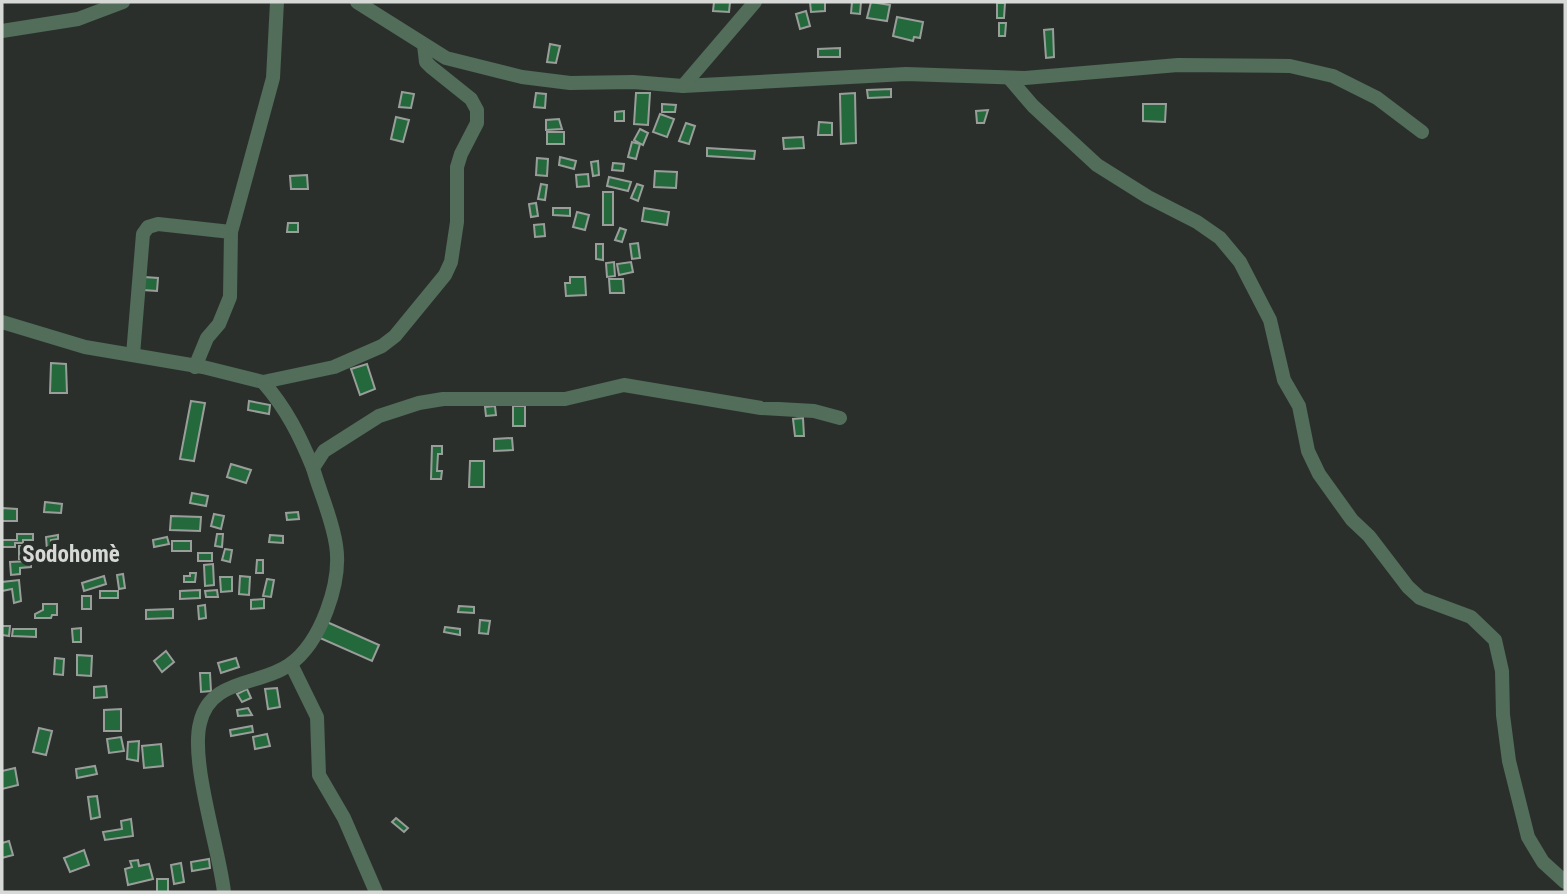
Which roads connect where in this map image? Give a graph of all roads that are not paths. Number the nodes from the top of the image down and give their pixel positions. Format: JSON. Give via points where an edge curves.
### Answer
{"nodes":[{"id":1,"x":122,"y":2,"type":"edge"},
{"id":2,"x":277,"y":2,"type":"edge"},
{"id":3,"x":357,"y":2,"type":"edge"},
{"id":4,"x":755,"y":2,"type":"edge"},
{"id":5,"x":2,"y":31,"type":"edge"},
{"id":6,"x":424,"y":45,"type":"junction"},
{"id":7,"x":1009,"y":78,"type":"junction"},
{"id":8,"x":683,"y":86,"type":"junction"},
{"id":9,"x":1422,"y":132,"type":"dead end"},
{"id":10,"x":231,"y":232,"type":"junction"},
{"id":11,"x":2,"y":323,"type":"edge"},
{"id":12,"x":133,"y":355,"type":"junction"},
{"id":13,"x":195,"y":367,"type":"junction"},
{"id":14,"x":263,"y":382,"type":"junction"},
{"id":15,"x":840,"y":418,"type":"dead end"},
{"id":16,"x":313,"y":468,"type":"junction"},
{"id":17,"x":291,"y":664,"type":"junction"},
{"id":18,"x":1565,"y":882,"type":"edge"},
{"id":19,"x":224,"y":892,"type":"edge"},
{"id":20,"x":376,"y":892,"type":"edge"}],
"edges":[{"from":1,"to":5,"type":"street","via":[[78,19]]},
{"from":2,"to":10,"type":"street","via":[[273,78]]},
{"from":3,"to":6,"type":"street"},
{"from":4,"to":8,"type":"street"},
{"from":6,"to":8,"type":"street","via":[[446,58],[522,77]]},
{"from":6,"to":14,"type":"street","via":[[426,62],[471,99],[477,110],[477,123],[457,167],[456,231],[445,275],[395,337],[382,346],[334,367]]},
{"from":7,"to":8,"type":"street","via":[[906,74]]},
{"from":7,"to":9,"type":"street","via":[[1178,65],[1290,66],[1332,76],[1377,98]]},
{"from":7,"to":18,"type":"street","via":[[1040,114],[1097,165],[1197,222],[1225,243],[1240,262],[1270,320],[1284,380],[1299,406],[1308,451],[1319,474],[1408,587],[1420,598],[1471,617],[1494,640],[1502,671],[1509,761],[1528,837],[1543,862]]},
{"from":10,"to":12,"type":"street","via":[[148,227],[143,234]]},
{"from":10,"to":13,"type":"street","via":[[230,297]]},
{"from":11,"to":12,"type":"street","via":[[85,347]]},
{"from":12,"to":13,"type":"street"},
{"from":13,"to":14,"type":"street"},
{"from":14,"to":16,"type":"street","via":[[287,412]]},
{"from":15,"to":16,"type":"street","via":[[624,385],[565,399],[443,399],[379,416],[324,451]]},
{"from":16,"to":17,"type":"street","via":[[337,546],[337,572],[324,616]]},
{"from":17,"to":19,"type":"street","via":[[231,686],[209,701],[199,724],[200,761]]},
{"from":17,"to":20,"type":"street","via":[[317,717],[319,775],[344,818]]}]}
